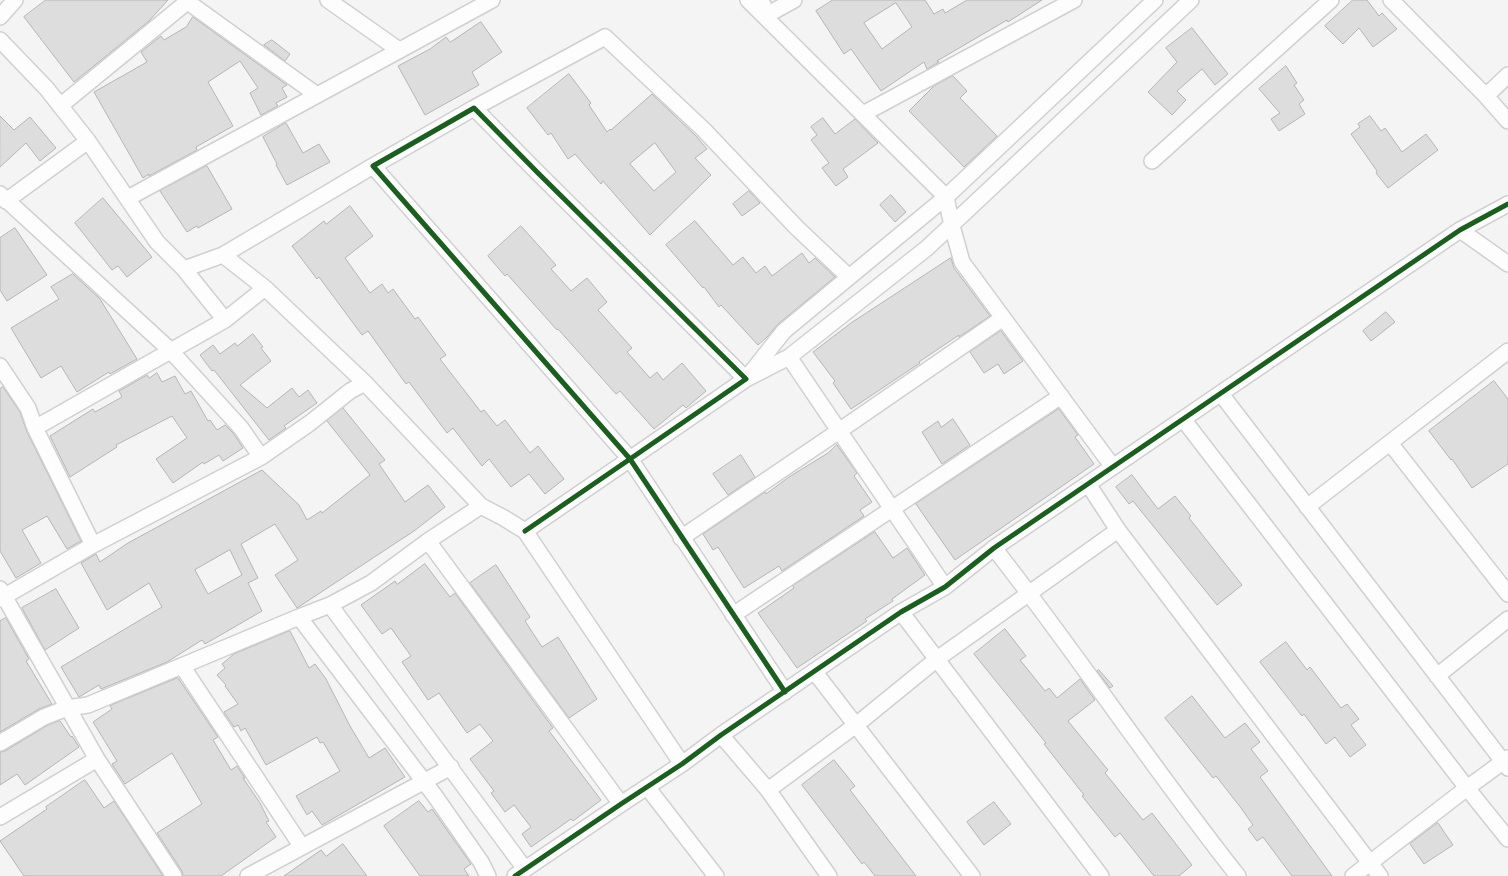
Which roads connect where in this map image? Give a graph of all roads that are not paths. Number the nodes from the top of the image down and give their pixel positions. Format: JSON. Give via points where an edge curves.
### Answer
{"nodes":[{"id":1,"x":15,"y":0,"type":"edge"},
{"id":2,"x":328,"y":0,"type":"edge"},
{"id":3,"x":492,"y":0,"type":"edge"},
{"id":4,"x":748,"y":0,"type":"edge"},
{"id":5,"x":763,"y":0,"type":"edge"},
{"id":6,"x":794,"y":0,"type":"edge"},
{"id":7,"x":1074,"y":0,"type":"edge"},
{"id":8,"x":1155,"y":0,"type":"edge"},
{"id":9,"x":1191,"y":0,"type":"edge"},
{"id":10,"x":1331,"y":0,"type":"edge"},
{"id":11,"x":1391,"y":0,"type":"edge"},
{"id":12,"x":186,"y":1,"type":"edge"},
{"id":13,"x":1056,"y":4,"type":"edge"},
{"id":14,"x":765,"y":16,"type":"junction"},
{"id":15,"x":0,"y":17,"type":"edge"},
{"id":16,"x":0,"y":40,"type":"edge"},
{"id":17,"x":399,"y":50,"type":"junction"},
{"id":18,"x":1508,"y":75,"type":"edge"},
{"id":19,"x":317,"y":95,"type":"junction"},
{"id":20,"x":1486,"y":96,"type":"junction"},
{"id":21,"x":60,"y":106,"type":"junction"},
{"id":22,"x":474,"y":108,"type":"junction"},
{"id":23,"x":863,"y":114,"type":"junction"},
{"id":24,"x":1508,"y":121,"type":"edge"},
{"id":25,"x":88,"y":141,"type":"junction"},
{"id":26,"x":1152,"y":161,"type":"dead end"},
{"id":27,"x":373,"y":166,"type":"junction"},
{"id":28,"x":3,"y":197,"type":"edge"},
{"id":29,"x":946,"y":197,"type":"junction"},
{"id":30,"x":128,"y":198,"type":"junction"},
{"id":31,"x":1508,"y":204,"type":"edge"},
{"id":32,"x":952,"y":226,"type":"junction"},
{"id":33,"x":1460,"y":230,"type":"junction"},
{"id":34,"x":223,"y":255,"type":"junction"},
{"id":35,"x":1508,"y":264,"type":"edge"},
{"id":36,"x":184,"y":269,"type":"junction"},
{"id":37,"x":849,"y":277,"type":"junction"},
{"id":38,"x":265,"y":288,"type":"junction"},
{"id":39,"x":1003,"y":318,"type":"junction"},
{"id":40,"x":225,"y":320,"type":"junction"},
{"id":41,"x":170,"y":350,"type":"junction"},
{"id":42,"x":1508,"y":352,"type":"edge"},
{"id":43,"x":789,"y":356,"type":"junction"},
{"id":44,"x":0,"y":366,"type":"edge"},
{"id":45,"x":746,"y":379,"type":"junction"},
{"id":46,"x":364,"y":383,"type":"junction"},
{"id":47,"x":1221,"y":394,"type":"junction"},
{"id":48,"x":1061,"y":396,"type":"junction"},
{"id":49,"x":1183,"y":419,"type":"junction"},
{"id":50,"x":35,"y":428,"type":"junction"},
{"id":51,"x":839,"y":431,"type":"junction"},
{"id":52,"x":1390,"y":442,"type":"junction"},
{"id":53,"x":261,"y":457,"type":"junction"},
{"id":54,"x":630,"y":459,"type":"junction"},
{"id":55,"x":1113,"y":467,"type":"junction"},
{"id":56,"x":1088,"y":484,"type":"junction"},
{"id":57,"x":481,"y":506,"type":"junction"},
{"id":58,"x":1307,"y":507,"type":"junction"},
{"id":59,"x":892,"y":509,"type":"junction"},
{"id":60,"x":1118,"y":530,"type":"junction"},
{"id":61,"x":525,"y":531,"type":"junction"},
{"id":62,"x":681,"y":538,"type":"junction"},
{"id":63,"x":428,"y":541,"type":"junction"},
{"id":64,"x":93,"y":545,"type":"junction"},
{"id":65,"x":994,"y":548,"type":"junction"},
{"id":66,"x":945,"y":587,"type":"junction"},
{"id":67,"x":1029,"y":592,"type":"junction"},
{"id":68,"x":1508,"y":594,"type":"edge"},
{"id":69,"x":1,"y":595,"type":"edge"},
{"id":70,"x":330,"y":605,"type":"junction"},
{"id":71,"x":901,"y":612,"type":"junction"},
{"id":72,"x":733,"y":615,"type":"junction"},
{"id":73,"x":299,"y":616,"type":"junction"},
{"id":74,"x":1508,"y":619,"type":"edge"},
{"id":75,"x":937,"y":659,"type":"junction"},
{"id":76,"x":182,"y":666,"type":"junction"},
{"id":77,"x":814,"y":671,"type":"junction"},
{"id":78,"x":1437,"y":676,"type":"junction"},
{"id":79,"x":785,"y":692,"type":"junction"},
{"id":80,"x":67,"y":708,"type":"junction"},
{"id":81,"x":856,"y":725,"type":"junction"},
{"id":82,"x":720,"y":735,"type":"junction"},
{"id":83,"x":0,"y":743,"type":"edge"},
{"id":84,"x":96,"y":759,"type":"junction"},
{"id":85,"x":1506,"y":763,"type":"edge"},
{"id":86,"x":682,"y":764,"type":"junction"},
{"id":87,"x":451,"y":767,"type":"junction"},
{"id":88,"x":424,"y":782,"type":"junction"},
{"id":89,"x":647,"y":787,"type":"junction"},
{"id":90,"x":1466,"y":788,"type":"junction"},
{"id":91,"x":768,"y":790,"type":"junction"},
{"id":92,"x":621,"y":804,"type":"junction"},
{"id":93,"x":0,"y":817,"type":"edge"},
{"id":94,"x":1508,"y":838,"type":"edge"},
{"id":95,"x":302,"y":847,"type":"junction"},
{"id":96,"x":1370,"y":863,"type":"junction"},
{"id":97,"x":520,"y":872,"type":"edge"},
{"id":98,"x":174,"y":876,"type":"edge"},
{"id":99,"x":248,"y":876,"type":"edge"},
{"id":100,"x":488,"y":876,"type":"edge"},
{"id":101,"x":716,"y":876,"type":"edge"},
{"id":102,"x":829,"y":876,"type":"edge"},
{"id":103,"x":972,"y":876,"type":"edge"},
{"id":104,"x":1101,"y":876,"type":"edge"},
{"id":105,"x":1238,"y":876,"type":"edge"},
{"id":106,"x":1353,"y":876,"type":"edge"},
{"id":107,"x":1380,"y":876,"type":"edge"}],
"edges":[{"from":1,"to":15,"type":"street"},
{"from":2,"to":17,"type":"street"},
{"from":3,"to":17,"type":"street"},
{"from":4,"to":14,"type":"street"},
{"from":5,"to":14,"type":"street"},
{"from":6,"to":14,"type":"street"},
{"from":7,"to":13,"type":"street"},
{"from":8,"to":29,"type":"street"},
{"from":9,"to":32,"type":"street"},
{"from":10,"to":26,"type":"street"},
{"from":11,"to":20,"type":"street"},
{"from":12,"to":19,"type":"street"},
{"from":12,"to":21,"type":"street"},
{"from":13,"to":23,"type":"street"},
{"from":14,"to":23,"type":"street"},
{"from":16,"to":21,"type":"street"},
{"from":17,"to":19,"type":"street"},
{"from":18,"to":20,"type":"street"},
{"from":19,"to":30,"type":"street"},
{"from":20,"to":24,"type":"street"},
{"from":21,"to":25,"type":"street"},
{"from":22,"to":27,"type":"street"},
{"from":22,"to":37,"type":"street","via":[[605,37],[703,129],[797,228]]},
{"from":22,"to":45,"type":"street"},
{"from":23,"to":29,"type":"street"},
{"from":25,"to":28,"type":"street"},
{"from":25,"to":30,"type":"street"},
{"from":27,"to":34,"type":"street"},
{"from":27,"to":54,"type":"street"},
{"from":28,"to":41,"type":"street"},
{"from":29,"to":32,"type":"street"},
{"from":29,"to":37,"type":"street"},
{"from":30,"to":36,"type":"street","via":[[157,242]]},
{"from":31,"to":33,"type":"street"},
{"from":32,"to":39,"type":"street","via":[[962,262]]},
{"from":32,"to":43,"type":"street"},
{"from":33,"to":35,"type":"street"},
{"from":33,"to":47,"type":"street"},
{"from":34,"to":36,"type":"street"},
{"from":34,"to":38,"type":"street"},
{"from":36,"to":40,"type":"street"},
{"from":37,"to":45,"type":"street","via":[[784,331]]},
{"from":38,"to":40,"type":"street"},
{"from":38,"to":46,"type":"street"},
{"from":39,"to":48,"type":"street"},
{"from":39,"to":51,"type":"street"},
{"from":40,"to":41,"type":"street"},
{"from":41,"to":50,"type":"street"},
{"from":41,"to":53,"type":"street","via":[[241,428]]},
{"from":42,"to":52,"type":"street"},
{"from":43,"to":45,"type":"street"},
{"from":43,"to":51,"type":"street"},
{"from":44,"to":50,"type":"street","via":[[28,408]]},
{"from":45,"to":54,"type":"street"},
{"from":46,"to":53,"type":"street"},
{"from":46,"to":57,"type":"street"},
{"from":47,"to":49,"type":"street"},
{"from":47,"to":58,"type":"street"},
{"from":48,"to":55,"type":"street"},
{"from":48,"to":59,"type":"street"},
{"from":49,"to":55,"type":"street"},
{"from":49,"to":90,"type":"street"},
{"from":50,"to":64,"type":"street"},
{"from":51,"to":59,"type":"street"},
{"from":51,"to":62,"type":"street"},
{"from":52,"to":58,"type":"street"},
{"from":52,"to":68,"type":"street"},
{"from":53,"to":64,"type":"street"},
{"from":54,"to":61,"type":"street"},
{"from":54,"to":62,"type":"street"},
{"from":55,"to":56,"type":"street"},
{"from":56,"to":60,"type":"street"},
{"from":56,"to":65,"type":"street"},
{"from":57,"to":61,"type":"street"},
{"from":57,"to":63,"type":"street"},
{"from":58,"to":78,"type":"street"},
{"from":59,"to":66,"type":"street"},
{"from":59,"to":72,"type":"street"},
{"from":60,"to":67,"type":"street"},
{"from":60,"to":96,"type":"street"},
{"from":61,"to":86,"type":"street"},
{"from":62,"to":72,"type":"street"},
{"from":63,"to":70,"type":"street","via":[[371,582]]},
{"from":63,"to":92,"type":"street"},
{"from":64,"to":69,"type":"street"},
{"from":65,"to":66,"type":"street"},
{"from":65,"to":67,"type":"street"},
{"from":66,"to":71,"type":"street"},
{"from":67,"to":75,"type":"street"},
{"from":67,"to":105,"type":"street"},
{"from":69,"to":80,"type":"street"},
{"from":70,"to":73,"type":"street"},
{"from":70,"to":87,"type":"street"},
{"from":71,"to":75,"type":"street"},
{"from":71,"to":77,"type":"street"},
{"from":72,"to":79,"type":"street"},
{"from":73,"to":76,"type":"street"},
{"from":73,"to":88,"type":"street"},
{"from":74,"to":78,"type":"street"},
{"from":75,"to":81,"type":"street"},
{"from":75,"to":104,"type":"street"},
{"from":76,"to":80,"type":"street","via":[[88,705]]},
{"from":76,"to":95,"type":"street"},
{"from":77,"to":79,"type":"street"},
{"from":77,"to":81,"type":"street"},
{"from":78,"to":85,"type":"street"},
{"from":79,"to":82,"type":"street"},
{"from":80,"to":83,"type":"street","via":[[44,717]]},
{"from":80,"to":84,"type":"street"},
{"from":81,"to":91,"type":"street"},
{"from":81,"to":103,"type":"street"},
{"from":82,"to":86,"type":"street"},
{"from":82,"to":91,"type":"street"},
{"from":84,"to":93,"type":"street"},
{"from":84,"to":98,"type":"street"},
{"from":85,"to":90,"type":"street"},
{"from":86,"to":89,"type":"street"},
{"from":87,"to":88,"type":"street"},
{"from":87,"to":97,"type":"street"},
{"from":88,"to":95,"type":"street"},
{"from":88,"to":100,"type":"street"},
{"from":89,"to":92,"type":"street"},
{"from":89,"to":101,"type":"street"},
{"from":90,"to":94,"type":"street"},
{"from":90,"to":96,"type":"street"},
{"from":91,"to":102,"type":"street"},
{"from":92,"to":97,"type":"street"},
{"from":95,"to":99,"type":"street"},
{"from":96,"to":106,"type":"street"},
{"from":96,"to":107,"type":"street"}]}
